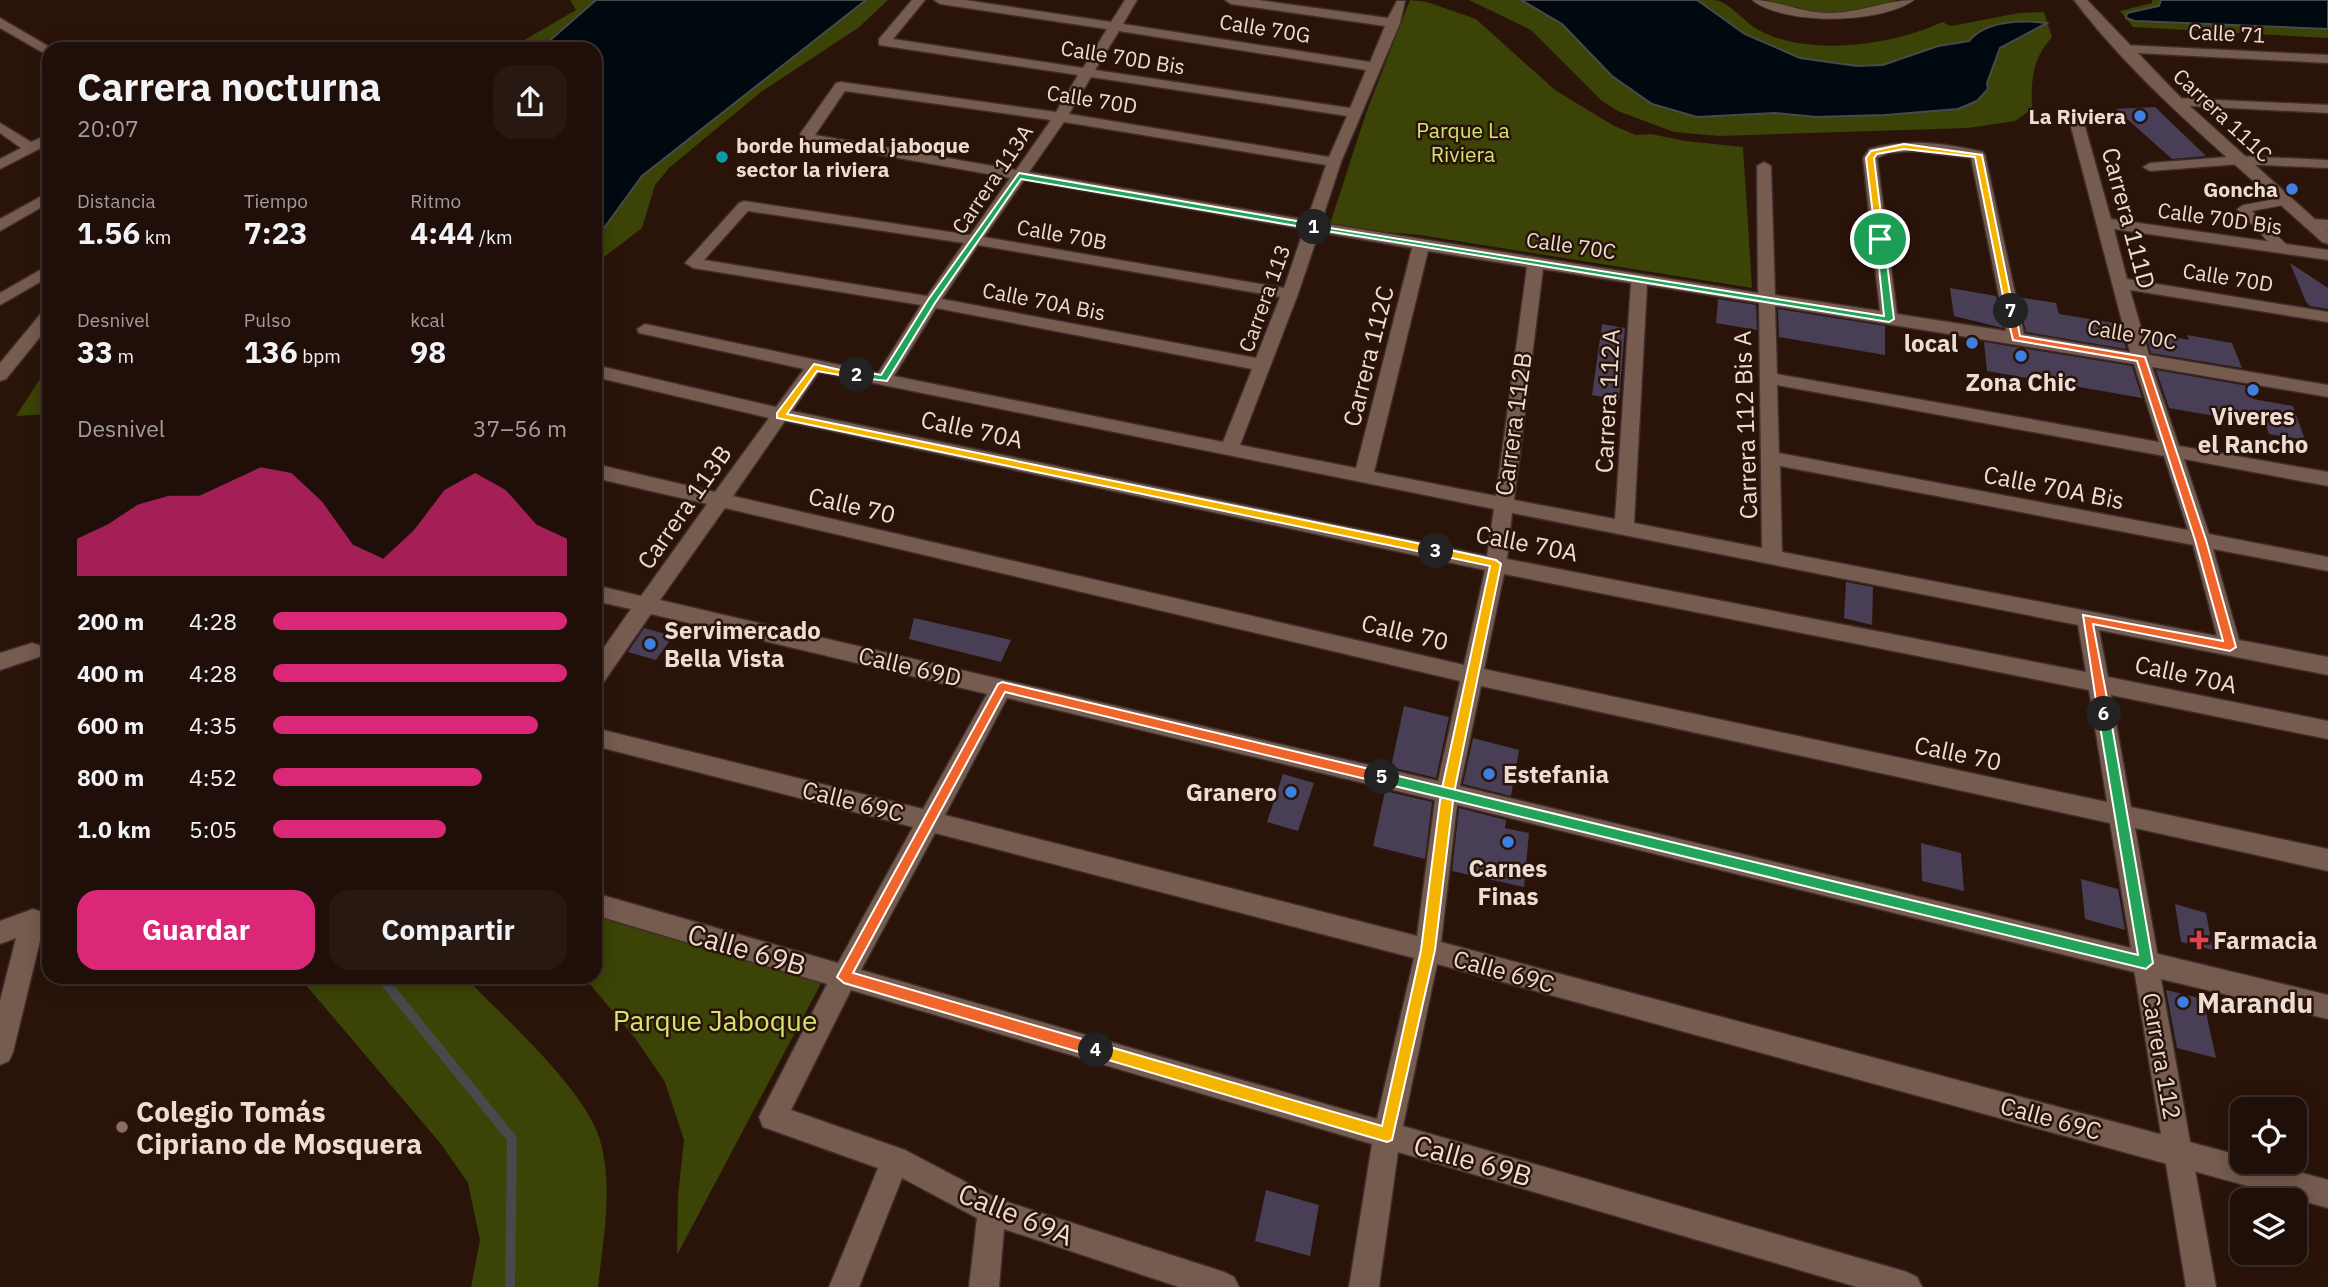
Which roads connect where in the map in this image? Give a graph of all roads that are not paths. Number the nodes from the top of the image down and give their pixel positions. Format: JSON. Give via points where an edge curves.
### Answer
{"nodes":[{"id":1,"x":919,"y":0,"type":"edge"},
{"id":2,"x":940,"y":0,"type":"edge"},
{"id":3,"x":1131,"y":0,"type":"edge"},
{"id":4,"x":1231,"y":0,"type":"edge"},
{"id":5,"x":1758,"y":0,"type":"edge"},
{"id":6,"x":1909,"y":0,"type":"edge"},
{"id":7,"x":2080,"y":0,"type":"edge"},
{"id":8,"x":1401,"y":4,"type":"dead end"},
{"id":9,"x":0,"y":22,"type":"edge"},
{"id":10,"x":1394,"y":23,"type":"junction"},
{"id":11,"x":1114,"y":26,"type":"junction"},
{"id":12,"x":42,"y":48,"type":"edge"},
{"id":13,"x":2124,"y":50,"type":"junction"},
{"id":14,"x":2328,"y":59,"type":"edge"},
{"id":15,"x":1376,"y":67,"type":"junction"},
{"id":16,"x":1084,"y":73,"type":"junction"},
{"id":17,"x":2177,"y":102,"type":"junction"},
{"id":18,"x":2328,"y":110,"type":"edge"},
{"id":19,"x":1356,"y":113,"type":"junction"},
{"id":20,"x":1060,"y":117,"type":"junction"},
{"id":21,"x":2077,"y":123,"type":"dead end"},
{"id":22,"x":0,"y":127,"type":"edge"},
{"id":23,"x":809,"y":138,"type":"joint"},
{"id":24,"x":42,"y":142,"type":"edge"},
{"id":25,"x":31,"y":148,"type":"junction"},
{"id":26,"x":2240,"y":160,"type":"junction"},
{"id":27,"x":1334,"y":163,"type":"junction"},
{"id":28,"x":2328,"y":164,"type":"edge"},
{"id":29,"x":0,"y":165,"type":"edge"},
{"id":30,"x":1764,"y":166,"type":"dead end"},
{"id":31,"x":2150,"y":167,"type":"dead end"},
{"id":32,"x":1019,"y":176,"type":"junction"},
{"id":33,"x":42,"y":201,"type":"edge"},
{"id":34,"x":2286,"y":201,"type":"junction"},
{"id":35,"x":2105,"y":223,"type":"junction"},
{"id":36,"x":2311,"y":224,"type":"junction"},
{"id":37,"x":2328,"y":225,"type":"edge"},
{"id":38,"x":0,"y":226,"type":"edge"},
{"id":39,"x":1311,"y":226,"type":"junction"},
{"id":40,"x":2328,"y":239,"type":"edge"},
{"id":41,"x":975,"y":240,"type":"junction"},
{"id":42,"x":1421,"y":245,"type":"junction"},
{"id":43,"x":2283,"y":249,"type":"junction"},
{"id":44,"x":2328,"y":255,"type":"edge"},
{"id":45,"x":693,"y":263,"type":"joint"},
{"id":46,"x":1536,"y":263,"type":"junction"},
{"id":47,"x":42,"y":274,"type":"edge"},
{"id":48,"x":1639,"y":278,"type":"junction"},
{"id":49,"x":2121,"y":283,"type":"junction"},
{"id":50,"x":1290,"y":294,"type":"junction"},
{"id":51,"x":1765,"y":298,"type":"junction"},
{"id":52,"x":0,"y":300,"type":"edge"},
{"id":53,"x":931,"y":302,"type":"junction"},
{"id":54,"x":2328,"y":317,"type":"edge"},
{"id":55,"x":1889,"y":319,"type":"junction"},
{"id":56,"x":42,"y":324,"type":"edge"},
{"id":57,"x":645,"y":329,"type":"dead end"},
{"id":58,"x":2016,"y":338,"type":"junction"},
{"id":59,"x":2141,"y":359,"type":"junction"},
{"id":60,"x":1262,"y":365,"type":"junction"},
{"id":61,"x":814,"y":367,"type":"junction"},
{"id":62,"x":602,"y":373,"type":"edge"},
{"id":63,"x":0,"y":375,"type":"edge"},
{"id":64,"x":1769,"y":378,"type":"junction"},
{"id":65,"x":883,"y":379,"type":"junction"},
{"id":66,"x":2328,"y":391,"type":"edge"},
{"id":67,"x":781,"y":416,"type":"junction"},
{"id":68,"x":1229,"y":449,"type":"junction"},
{"id":69,"x":2171,"y":451,"type":"junction"},
{"id":70,"x":1771,"y":458,"type":"junction"},
{"id":71,"x":602,"y":473,"type":"edge"},
{"id":72,"x":1363,"y":478,"type":"junction"},
{"id":73,"x":2328,"y":479,"type":"edge"},
{"id":74,"x":720,"y":502,"type":"junction"},
{"id":75,"x":1501,"y":506,"type":"junction"},
{"id":76,"x":1624,"y":527,"type":"junction"},
{"id":77,"x":2201,"y":540,"type":"junction"},
{"id":78,"x":1772,"y":556,"type":"junction"},
{"id":79,"x":1496,"y":564,"type":"junction"},
{"id":80,"x":2328,"y":564,"type":"edge"},
{"id":81,"x":602,"y":595,"type":"edge"},
{"id":82,"x":645,"y":606,"type":"junction"},
{"id":83,"x":2087,"y":618,"type":"junction"},
{"id":84,"x":2230,"y":647,"type":"junction"},
{"id":85,"x":32,"y":651,"type":"dead end"},
{"id":86,"x":0,"y":662,"type":"edge"},
{"id":87,"x":2328,"y":666,"type":"edge"},
{"id":88,"x":602,"y":667,"type":"edge"},
{"id":89,"x":1471,"y":675,"type":"junction"},
{"id":90,"x":2099,"y":683,"type":"junction"},
{"id":91,"x":1002,"y":687,"type":"junction"},
{"id":92,"x":2328,"y":730,"type":"edge"},
{"id":93,"x":602,"y":739,"type":"edge"},
{"id":94,"x":1447,"y":793,"type":"junction"},
{"id":95,"x":2121,"y":816,"type":"junction"},
{"id":96,"x":932,"y":820,"type":"junction"},
{"id":97,"x":2328,"y":860,"type":"edge"},
{"id":98,"x":602,"y":906,"type":"edge"},
{"id":99,"x":0,"y":933,"type":"edge"},
{"id":100,"x":1428,"y":950,"type":"junction"},
{"id":101,"x":2146,"y":963,"type":"junction"},
{"id":102,"x":844,"y":977,"type":"junction"},
{"id":103,"x":2328,"y":1007,"type":"edge"},
{"id":104,"x":0,"y":1052,"type":"edge"},
{"id":105,"x":1387,"y":1135,"type":"junction"},
{"id":106,"x":2178,"y":1153,"type":"junction"},
{"id":107,"x":895,"y":1160,"type":"junction"},
{"id":108,"x":2328,"y":1194,"type":"edge"},
{"id":109,"x":992,"y":1211,"type":"junction"},
{"id":110,"x":844,"y":1287,"type":"edge"},
{"id":111,"x":984,"y":1287,"type":"edge"},
{"id":112,"x":1224,"y":1287,"type":"edge"},
{"id":113,"x":1364,"y":1287,"type":"edge"},
{"id":114,"x":1907,"y":1287,"type":"edge"},
{"id":115,"x":2201,"y":1287,"type":"edge"}],
"edges":[{"from":1,"to":16,"type":"street","name":"Calle 70D Bis","via":[[884,42]]},
{"from":2,"to":11,"type":"street","name":"Calle 70G"},
{"from":3,"to":11,"type":"street","name":"Carrera 113A"},
{"from":4,"to":10,"type":"street"},
{"from":5,"to":6,"type":"lane","via":[[1803,15],[1841,17]]},
{"from":7,"to":13,"type":"street","name":"Carrera 111C"},
{"from":8,"to":10,"type":"street","name":"Carrera 113"},
{"from":9,"to":12,"type":"street"},
{"from":10,"to":15,"type":"street","name":"Carrera 113"},
{"from":11,"to":15,"type":"street","name":"Calle 70G"},
{"from":11,"to":16,"type":"street","name":"Carrera 113A"},
{"from":13,"to":14,"type":"street","name":"Calle 71"},
{"from":13,"to":17,"type":"street","name":"Carrera 111C"},
{"from":15,"to":19,"type":"street","name":"Carrera 113"},
{"from":16,"to":19,"type":"street","name":"Calle 70D Bis"},
{"from":16,"to":20,"type":"street","name":"Carrera 113A"},
{"from":17,"to":18,"type":"street"},
{"from":17,"to":26,"type":"street","name":"Carrera 111C"},
{"from":19,"to":27,"type":"street","name":"Carrera 113"},
{"from":20,"to":23,"type":"street","name":"Calle 70D","via":[[841,86],[808,131]]},
{"from":20,"to":27,"type":"street","name":"Calle 70D"},
{"from":20,"to":32,"type":"street","name":"Carrera 113A"},
{"from":21,"to":35,"type":"street","name":"Carrera 111D"},
{"from":22,"to":25,"type":"street"},
{"from":23,"to":32,"type":"street","name":"Calle 70C"},
{"from":24,"to":25,"type":"street"},
{"from":25,"to":29,"type":"street"},
{"from":26,"to":28,"type":"street"},
{"from":26,"to":31,"type":"street"},
{"from":26,"to":34,"type":"street","name":"Carrera 111C"},
{"from":27,"to":39,"type":"street","name":"Carrera 113"},
{"from":30,"to":51,"type":"street","name":"Carrera 112 Bis A"},
{"from":32,"to":39,"type":"street","name":"Calle 70C"},
{"from":32,"to":41,"type":"street","name":"Carrera 113A"},
{"from":33,"to":38,"type":"street"},
{"from":34,"to":36,"type":"street","name":"Carrera 111C"},
{"from":34,"to":43,"type":"lane","via":[[2243,209]]},
{"from":35,"to":43,"type":"street","name":"Calle 70D Bis"},
{"from":35,"to":49,"type":"street","name":"Carrera 111D"},
{"from":36,"to":37,"type":"street","name":"Calle 70D Bis"},
{"from":36,"to":40,"type":"street","name":"Carrera 111C"},
{"from":39,"to":42,"type":"street","name":"Calle 70C"},
{"from":39,"to":50,"type":"street","name":"Carrera 113"},
{"from":41,"to":45,"type":"street","name":"Calle 70B","via":[[744,206]]},
{"from":41,"to":50,"type":"street","name":"Calle 70B"},
{"from":41,"to":53,"type":"street","name":"Carrera 113A"},
{"from":42,"to":46,"type":"street","name":"Calle 70C"},
{"from":42,"to":72,"type":"street","name":"Carrera 112C"},
{"from":43,"to":44,"type":"street","name":"Calle 70D Bis"},
{"from":45,"to":53,"type":"street","name":"Calle 70A Bis"},
{"from":46,"to":48,"type":"street","name":"Calle 70C"},
{"from":46,"to":75,"type":"street","name":"Carrera 112B"},
{"from":47,"to":52,"type":"street"},
{"from":48,"to":51,"type":"street","name":"Calle 70C"},
{"from":48,"to":76,"type":"street","name":"Carrera 112A"},
{"from":49,"to":54,"type":"street","name":"Calle 70D"},
{"from":49,"to":59,"type":"street","name":"Carrera 111D"},
{"from":50,"to":60,"type":"street","name":"Carrera 113"},
{"from":51,"to":55,"type":"street","name":"Calle 70C"},
{"from":51,"to":64,"type":"street","name":"Carrera 112 Bis A"},
{"from":53,"to":60,"type":"street","name":"Calle 70A Bis"},
{"from":53,"to":65,"type":"street","name":"Carrera 113A"},
{"from":55,"to":58,"type":"street","name":"Calle 70C"},
{"from":55,"to":58,"type":"street","via":[[1870,158],[1874,152],[1904,146],[1978,155]]},
{"from":56,"to":63,"type":"street"},
{"from":57,"to":61,"type":"street","name":"Calle 70A"},
{"from":58,"to":59,"type":"street","name":"Calle 70C"},
{"from":59,"to":66,"type":"street","name":"Calle 70C"},
{"from":59,"to":69,"type":"street","name":"Carrera 111D"},
{"from":60,"to":68,"type":"street","name":"Carrera 113"},
{"from":61,"to":65,"type":"street","name":"Calle 70A"},
{"from":61,"to":67,"type":"street","name":"Carrera 113B"},
{"from":62,"to":67,"type":"street","name":"Calle 70A"},
{"from":64,"to":69,"type":"street"},
{"from":64,"to":70,"type":"street","name":"Carrera 112 Bis A"},
{"from":65,"to":68,"type":"street","name":"Calle 70A"},
{"from":67,"to":74,"type":"street","name":"Carrera 113B"},
{"from":67,"to":79,"type":"street","name":"Calle 70A"},
{"from":68,"to":72,"type":"street","name":"Calle 70A"},
{"from":69,"to":73,"type":"street"},
{"from":69,"to":77,"type":"street","name":"Carrera 111D"},
{"from":70,"to":77,"type":"street","name":"Calle 70A Bis"},
{"from":70,"to":78,"type":"street","name":"Carrera 112 Bis A"},
{"from":71,"to":74,"type":"street","name":"Calle 70"},
{"from":72,"to":75,"type":"street","name":"Calle 70A"},
{"from":74,"to":82,"type":"street","name":"Carrera 113B"},
{"from":74,"to":89,"type":"street","name":"Calle 70"},
{"from":75,"to":76,"type":"street","name":"Calle 70A"},
{"from":75,"to":79,"type":"street","name":"Carrera 112B"},
{"from":76,"to":78,"type":"street","name":"Calle 70A"},
{"from":77,"to":80,"type":"street","name":"Calle 70A Bis"},
{"from":77,"to":84,"type":"street","name":"Carrera 111D"},
{"from":78,"to":83,"type":"street","name":"Calle 70A"},
{"from":79,"to":89,"type":"street","name":"Carrera 112B"},
{"from":79,"to":90,"type":"street","name":"Calle 70A"},
{"from":81,"to":82,"type":"street","name":"Calle 69D"},
{"from":82,"to":88,"type":"street","name":"Carrera 113B"},
{"from":82,"to":91,"type":"street","name":"Calle 69D"},
{"from":83,"to":84,"type":"street","name":"Calle 70A"},
{"from":83,"to":90,"type":"street","name":"Carrera 112"},
{"from":84,"to":87,"type":"street","name":"Calle 70A"},
{"from":85,"to":86,"type":"street"},
{"from":89,"to":94,"type":"street","name":"Carrera 112B"},
{"from":89,"to":95,"type":"street","name":"Calle 70"},
{"from":90,"to":92,"type":"street","name":"Calle 70A"},
{"from":90,"to":95,"type":"street","name":"Carrera 112"},
{"from":91,"to":94,"type":"street","name":"Calle 69D"},
{"from":91,"to":96,"type":"street"},
{"from":93,"to":96,"type":"street","name":"Calle 69C"},
{"from":94,"to":100,"type":"street","name":"Carrera 112B"},
{"from":94,"to":101,"type":"street","name":"Calle 69D"},
{"from":95,"to":97,"type":"street","name":"Calle 70"},
{"from":95,"to":101,"type":"street","name":"Carrera 112"},
{"from":96,"to":100,"type":"street","name":"Calle 69C"},
{"from":96,"to":102,"type":"street"},
{"from":98,"to":102,"type":"street","name":"Calle 69B"},
{"from":99,"to":104,"type":"street","via":[[33,920]]},
{"from":100,"to":105,"type":"street","name":"Carrera 112B"},
{"from":100,"to":106,"type":"street","name":"Calle 69C"},
{"from":101,"to":103,"type":"street","name":"Calle 69D"},
{"from":101,"to":106,"type":"street","name":"Carrera 112"},
{"from":102,"to":105,"type":"street","name":"Calle 69B"},
{"from":102,"to":107,"type":"street","name":"Calle 69A","via":[[772,1117]]},
{"from":105,"to":113,"type":"street","name":"Carrera 112B"},
{"from":105,"to":114,"type":"street","name":"Calle 69B"},
{"from":106,"to":108,"type":"street","name":"Calle 69C"},
{"from":106,"to":115,"type":"street","name":"Carrera 112"},
{"from":107,"to":109,"type":"street","name":"Calle 69A"},
{"from":107,"to":110,"type":"street"},
{"from":109,"to":111,"type":"street"},
{"from":109,"to":112,"type":"street","name":"Calle 69A"}]}
